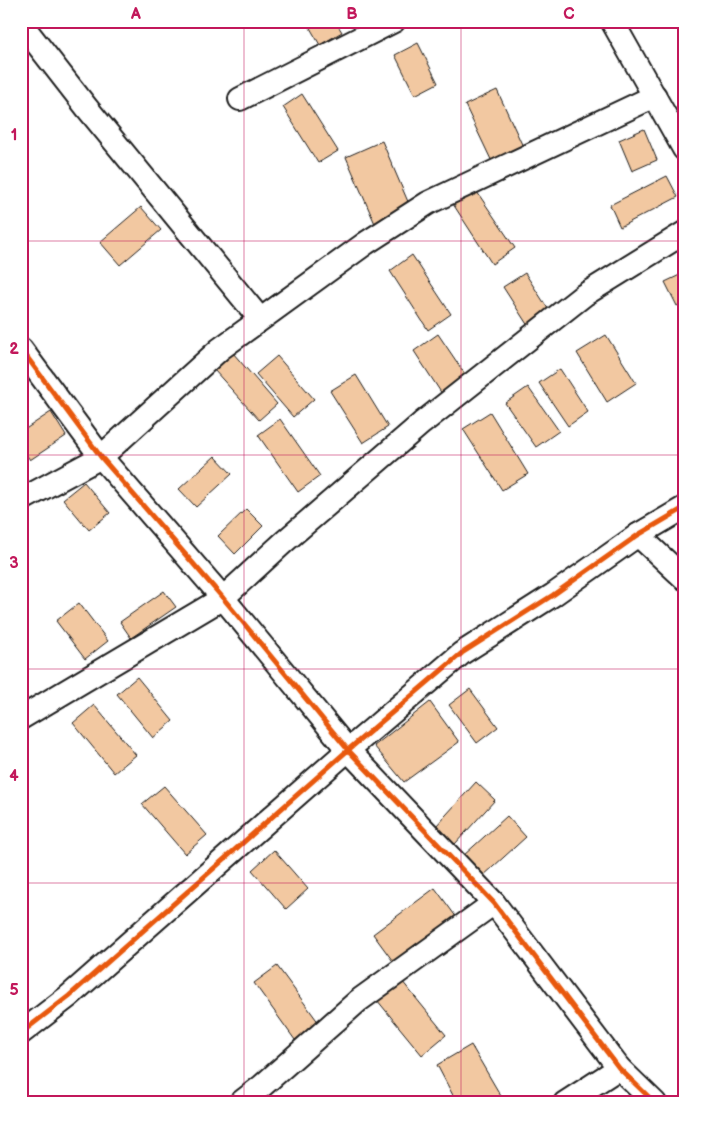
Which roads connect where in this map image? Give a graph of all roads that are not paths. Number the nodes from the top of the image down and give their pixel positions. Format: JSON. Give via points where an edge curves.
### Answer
{"nodes":[{"id":1,"x":394,"y":21,"type":"edge"},
{"id":2,"x":612,"y":21,"type":"edge"},
{"id":3,"x":29,"y":26,"type":"edge"},
{"id":4,"x":656,"y":96,"type":"junction"},
{"id":5,"x":240,"y":99,"type":"dead end"},
{"id":6,"x":684,"y":149,"type":"edge"},
{"id":7,"x":684,"y":233,"type":"edge"},
{"id":8,"x":260,"y":319,"type":"junction"},
{"id":9,"x":21,"y":349,"type":"edge"},
{"id":10,"x":101,"y":457,"type":"junction"},
{"id":11,"x":21,"y":500,"type":"edge"},
{"id":12,"x":684,"y":508,"type":"edge"},
{"id":13,"x":638,"y":535,"type":"junction"},
{"id":14,"x":684,"y":578,"type":"edge"},
{"id":15,"x":223,"y":598,"type":"junction"},
{"id":16,"x":21,"y":718,"type":"edge"},
{"id":17,"x":348,"y":750,"type":"junction"},
{"id":18,"x":494,"y":903,"type":"junction"},
{"id":19,"x":21,"y":1033,"type":"edge"},
{"id":20,"x":619,"y":1068,"type":"junction"},
{"id":21,"x":240,"y":1103,"type":"edge"},
{"id":22,"x":565,"y":1103,"type":"edge"},
{"id":23,"x":655,"y":1103,"type":"edge"}],
"edges":[{"from":1,"to":5,"type":"street"},
{"from":2,"to":4,"type":"street"},
{"from":3,"to":8,"type":"street","via":[[87,108]]},
{"from":4,"to":6,"type":"street"},
{"from":4,"to":8,"type":"street","via":[[428,203],[366,242]]},
{"from":7,"to":15,"type":"street","via":[[584,296],[422,423]]},
{"from":8,"to":10,"type":"street","via":[[220,349]]},
{"from":9,"to":10,"type":"street"},
{"from":10,"to":11,"type":"street"},
{"from":10,"to":15,"type":"street"},
{"from":12,"to":13,"type":"street"},
{"from":13,"to":14,"type":"street"},
{"from":13,"to":17,"type":"street","via":[[553,595],[462,653]]},
{"from":15,"to":16,"type":"street"},
{"from":15,"to":17,"type":"street"},
{"from":17,"to":18,"type":"street"},
{"from":17,"to":19,"type":"street","via":[[70,996]]},
{"from":18,"to":20,"type":"street"},
{"from":18,"to":21,"type":"street","via":[[358,1001]]},
{"from":20,"to":22,"type":"street"},
{"from":20,"to":23,"type":"street"}]}
